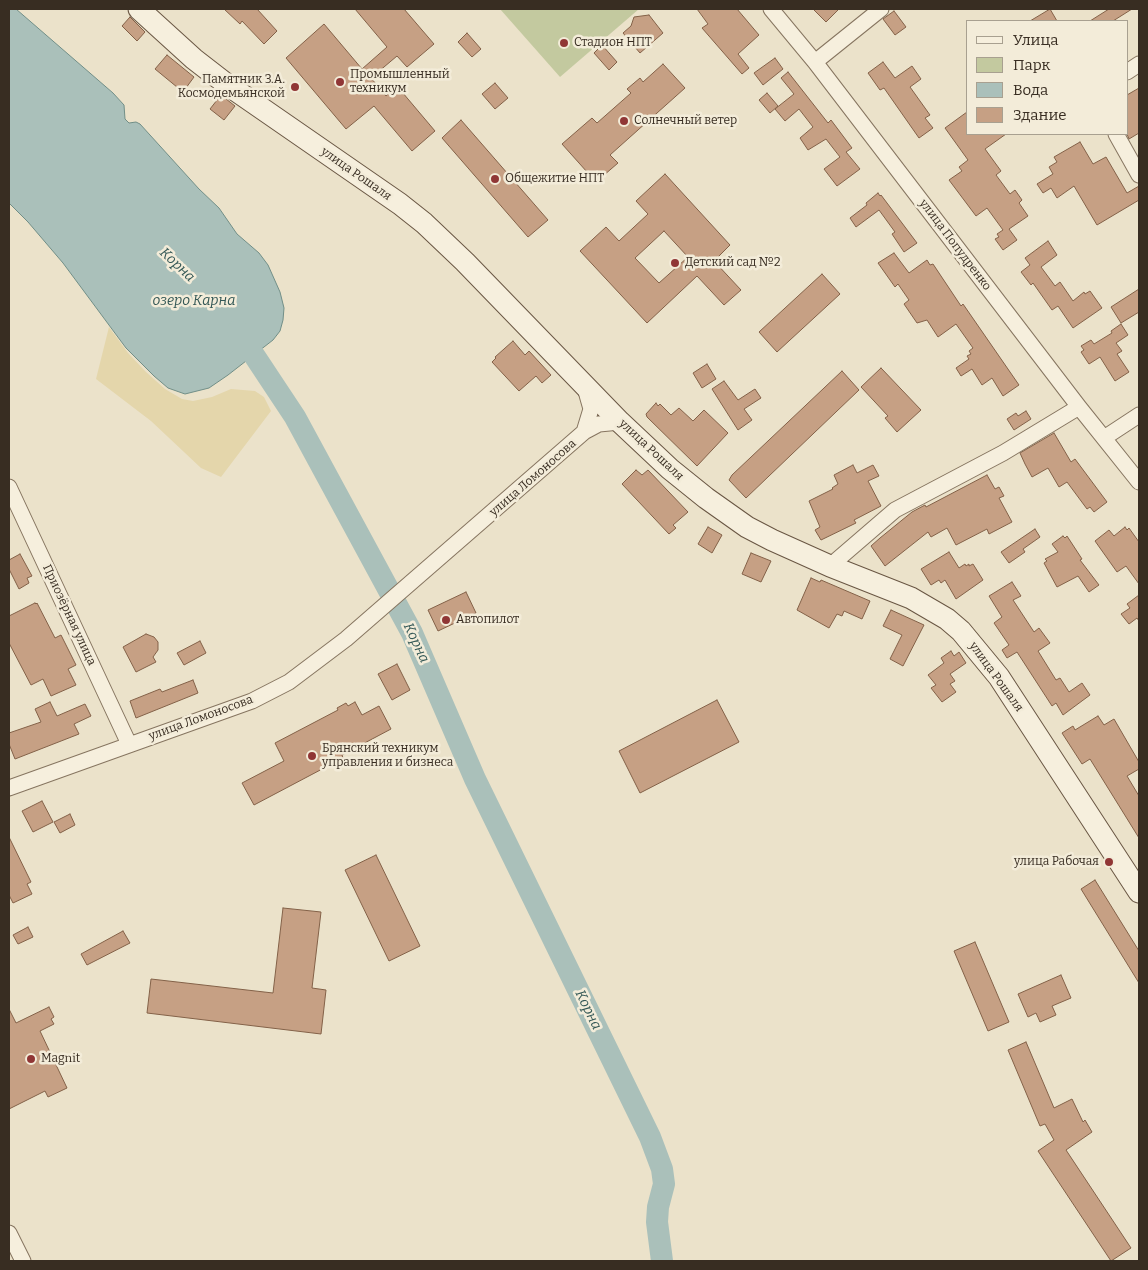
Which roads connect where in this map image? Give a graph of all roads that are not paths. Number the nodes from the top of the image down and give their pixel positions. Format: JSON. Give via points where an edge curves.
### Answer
{"nodes":[{"id":1,"x":139,"y":9,"type":"edge"},
{"id":2,"x":771,"y":9,"type":"edge"},
{"id":3,"x":881,"y":9,"type":"edge"},
{"id":4,"x":815,"y":62,"type":"junction"},
{"id":5,"x":1139,"y":64,"type":"edge"},
{"id":6,"x":1128,"y":71,"type":"edge"},
{"id":7,"x":1117,"y":135,"type":"edge"},
{"id":8,"x":1139,"y":174,"type":"edge"},
{"id":9,"x":583,"y":383,"type":"junction"},
{"id":10,"x":1079,"y":407,"type":"junction"},
{"id":11,"x":1139,"y":415,"type":"edge"},
{"id":12,"x":620,"y":422,"type":"junction"},
{"id":13,"x":584,"y":432,"type":"junction"},
{"id":14,"x":1104,"y":438,"type":"junction"},
{"id":15,"x":1139,"y":482,"type":"edge"},
{"id":16,"x":9,"y":487,"type":"edge"},
{"id":17,"x":830,"y":566,"type":"junction"},
{"id":18,"x":129,"y":744,"type":"junction"},
{"id":19,"x":9,"y":788,"type":"edge"},
{"id":20,"x":1139,"y":892,"type":"edge"},
{"id":21,"x":9,"y":1233,"type":"edge"},
{"id":22,"x":23,"y":1261,"type":"edge"}],
"edges":[{"from":1,"to":9,"type":"main road","name":"улица Рошаля","via":[[225,83],[424,224]]},
{"from":2,"to":4,"type":"street","name":"улица Попудренко"},
{"from":3,"to":4,"type":"street"},
{"from":4,"to":10,"type":"street","name":"улица Попудренко"},
{"from":5,"to":6,"type":"street"},
{"from":7,"to":8,"type":"street"},
{"from":9,"to":12,"type":"main road","name":"улица Рошаля"},
{"from":9,"to":13,"type":"street","name":"улица Ломоносова","via":[[591,409]]},
{"from":10,"to":14,"type":"street","name":"улица Попудренко"},
{"from":10,"to":17,"type":"street","via":[[1004,453],[895,510]]},
{"from":11,"to":14,"type":"street"},
{"from":12,"to":13,"type":"street","name":"улица Ломоносова","via":[[599,424]]},
{"from":12,"to":17,"type":"main road","name":"улица Рошаля","via":[[670,469],[730,516],[772,540]]},
{"from":13,"to":18,"type":"street","name":"улица Ломоносова","via":[[413,582],[289,682],[234,708]]},
{"from":14,"to":15,"type":"street","name":"улица Попудренко"},
{"from":16,"to":18,"type":"street","name":"Приозёрная улица"},
{"from":17,"to":20,"type":"main road","name":"улица Рошаля","via":[[911,598],[961,631],[999,677]]},
{"from":18,"to":19,"type":"street","name":"улица Ломоносова"},
{"from":21,"to":22,"type":"street"}]}
